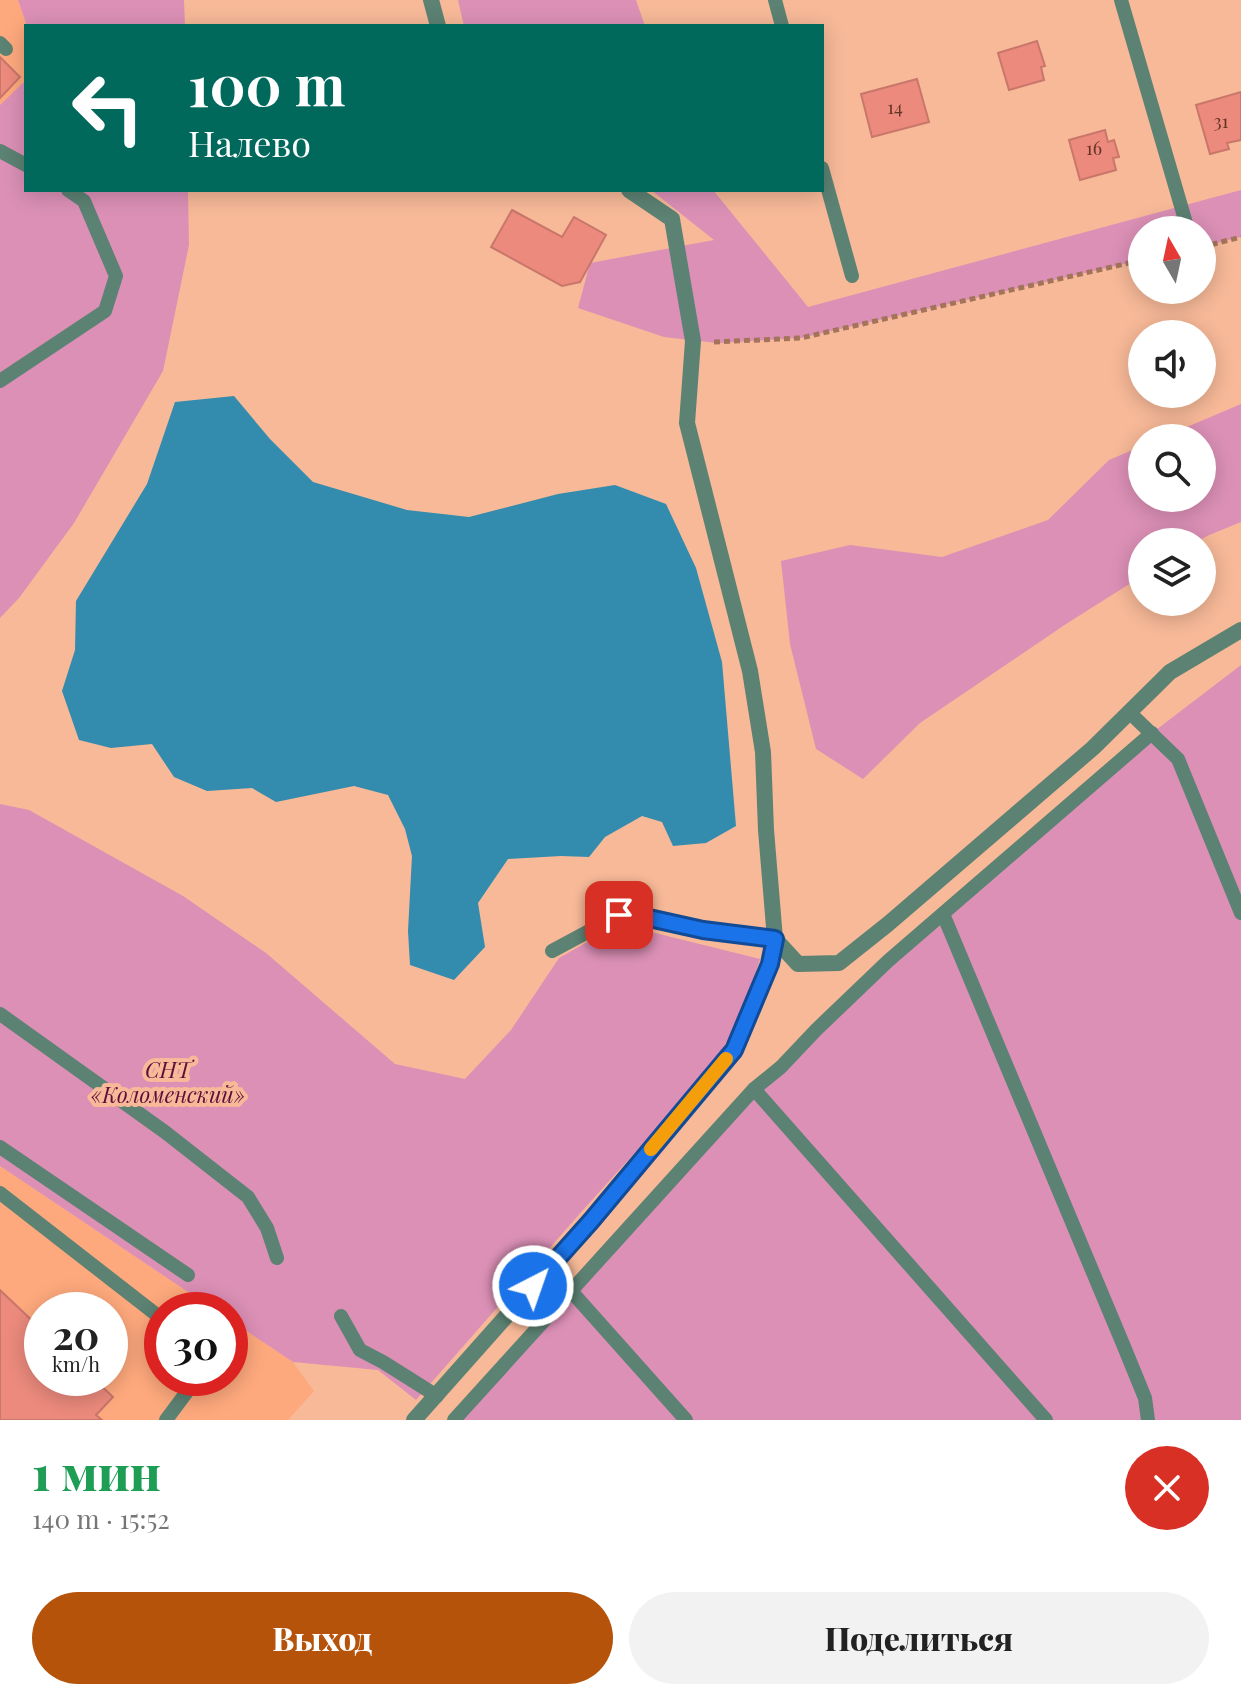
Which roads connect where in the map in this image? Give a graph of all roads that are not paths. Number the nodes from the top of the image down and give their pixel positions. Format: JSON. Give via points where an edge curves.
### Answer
{"nodes":[{"id":1,"x":431,"y":0,"type":"edge"},
{"id":2,"x":775,"y":0,"type":"edge"},
{"id":3,"x":1121,"y":0,"type":"edge"},
{"id":4,"x":437,"y":24,"type":"edge"},
{"id":5,"x":781,"y":24,"type":"edge"},
{"id":6,"x":0,"y":151,"type":"edge"},
{"id":7,"x":24,"y":164,"type":"edge"},
{"id":8,"x":824,"y":175,"type":"edge"},
{"id":9,"x":71,"y":192,"type":"edge"},
{"id":10,"x":632,"y":192,"type":"edge"},
{"id":11,"x":1184,"y":216,"type":"edge"},
{"id":12,"x":852,"y":276,"type":"dead end"},
{"id":13,"x":0,"y":381,"type":"edge"},
{"id":14,"x":1241,"y":630,"type":"edge"},
{"id":15,"x":1129,"y":712,"type":"junction"},
{"id":16,"x":1152,"y":733,"type":"junction"},
{"id":17,"x":1241,"y":913,"type":"edge"},
{"id":18,"x":943,"y":914,"type":"junction"},
{"id":19,"x":775,"y":939,"type":"junction"},
{"id":20,"x":552,"y":951,"type":"dead end"},
{"id":21,"x":0,"y":1014,"type":"edge"},
{"id":22,"x":754,"y":1089,"type":"junction"},
{"id":23,"x":0,"y":1147,"type":"edge"},
{"id":24,"x":0,"y":1193,"type":"edge"},
{"id":25,"x":277,"y":1258,"type":"dead end"},
{"id":26,"x":188,"y":1275,"type":"dead end"},
{"id":27,"x":571,"y":1291,"type":"junction"},
{"id":28,"x":144,"y":1305,"type":"edge"},
{"id":29,"x":341,"y":1316,"type":"dead end"},
{"id":30,"x":184,"y":1396,"type":"edge"},
{"id":31,"x":437,"y":1396,"type":"junction"},
{"id":32,"x":166,"y":1420,"type":"edge"},
{"id":33,"x":414,"y":1420,"type":"edge"},
{"id":34,"x":454,"y":1420,"type":"edge"},
{"id":35,"x":686,"y":1420,"type":"edge"},
{"id":36,"x":1046,"y":1420,"type":"edge"},
{"id":37,"x":1148,"y":1420,"type":"edge"}],
"edges":[{"from":1,"to":4,"type":"street"},
{"from":2,"to":5,"type":"lane"},
{"from":3,"to":11,"type":"lane"},
{"from":6,"to":7,"type":"lane"},
{"from":8,"to":12,"type":"lane"},
{"from":9,"to":13,"type":"lane","via":[[84,201],[116,276],[105,311]]},
{"from":10,"to":19,"type":"street","via":[[672,219],[693,341],[687,423],[752,685],[763,752]]},
{"from":14,"to":15,"type":"street","via":[[1170,672]]},
{"from":15,"to":16,"type":"lane"},
{"from":15,"to":19,"type":"street","via":[[839,963],[798,964]]},
{"from":16,"to":17,"type":"lane","via":[[1178,759]]},
{"from":16,"to":18,"type":"lane"},
{"from":18,"to":22,"type":"lane"},
{"from":18,"to":37,"type":"lane","via":[[1145,1398]]},
{"from":19,"to":20,"type":"lane","via":[[619,915]]},
{"from":19,"to":31,"type":"street","via":[[734,1050]]},
{"from":21,"to":25,"type":"lane","via":[[248,1197]]},
{"from":22,"to":27,"type":"lane"},
{"from":22,"to":36,"type":"lane"},
{"from":23,"to":26,"type":"lane"},
{"from":24,"to":28,"type":"lane"},
{"from":27,"to":34,"type":"lane"},
{"from":27,"to":35,"type":"lane"},
{"from":29,"to":31,"type":"lane","via":[[360,1350]]},
{"from":30,"to":32,"type":"lane"},
{"from":31,"to":33,"type":"street"}]}
